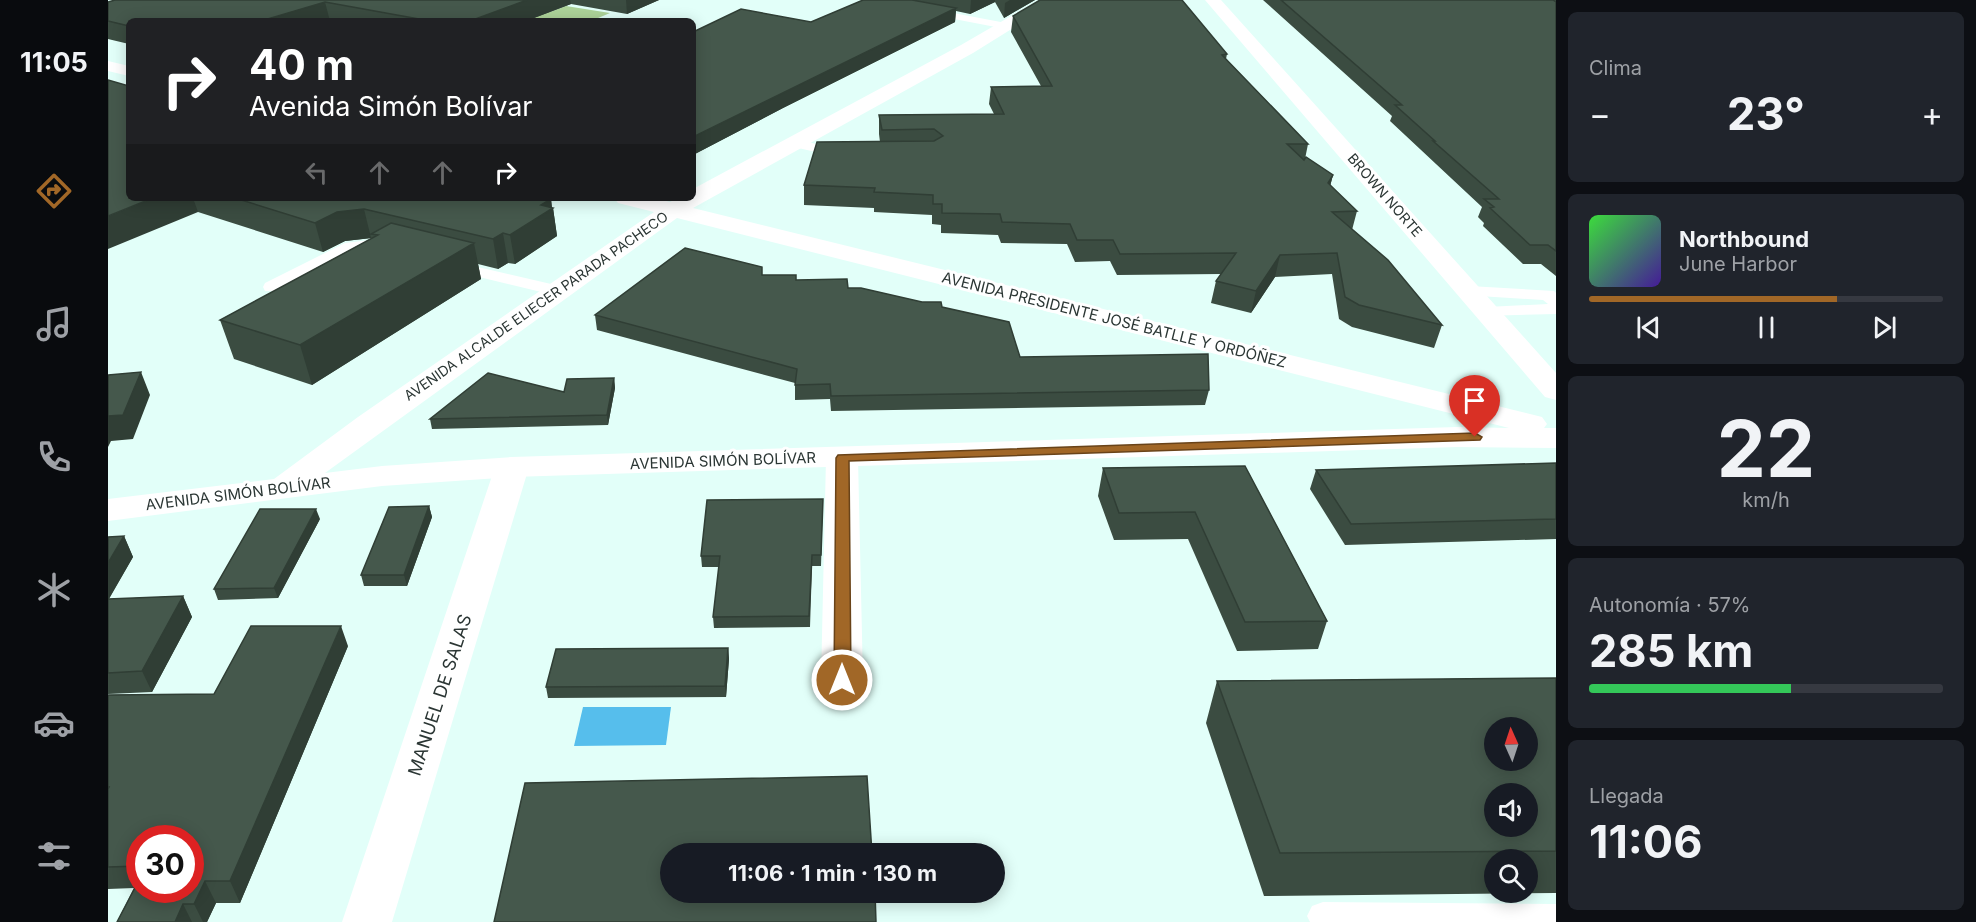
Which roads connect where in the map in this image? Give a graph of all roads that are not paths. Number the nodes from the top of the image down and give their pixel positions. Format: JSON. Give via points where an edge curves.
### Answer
{"nodes":[{"id":1,"x":1050,"y":0,"type":"edge"},
{"id":2,"x":1213,"y":0,"type":"edge"},
{"id":3,"x":916,"y":9,"type":"edge"},
{"id":4,"x":1006,"y":26,"type":"junction"},
{"id":5,"x":108,"y":66,"type":"edge"},
{"id":6,"x":126,"y":70,"type":"edge"},
{"id":7,"x":795,"y":143,"type":"junction"},
{"id":8,"x":857,"y":155,"type":"edge"},
{"id":9,"x":696,"y":197,"type":"edge"},
{"id":10,"x":638,"y":201,"type":"edge"},
{"id":11,"x":689,"y":201,"type":"edge"},
{"id":12,"x":672,"y":210,"type":"junction"},
{"id":13,"x":431,"y":261,"type":"edge"},
{"id":14,"x":376,"y":263,"type":"edge"},
{"id":15,"x":272,"y":287,"type":"dead end"},
{"id":16,"x":558,"y":291,"type":"junction"},
{"id":17,"x":1469,"y":291,"type":"junction"},
{"id":18,"x":1553,"y":302,"type":"edge"},
{"id":19,"x":1487,"y":312,"type":"junction"},
{"id":20,"x":1556,"y":391,"type":"edge"},
{"id":21,"x":1556,"y":431,"type":"edge"},
{"id":22,"x":1556,"y":438,"type":"edge"},
{"id":23,"x":842,"y":458,"type":"junction"},
{"id":24,"x":512,"y":467,"type":"junction"},
{"id":25,"x":285,"y":487,"type":"junction"},
{"id":26,"x":108,"y":510,"type":"edge"},
{"id":27,"x":842,"y":680,"type":"dead end"},
{"id":28,"x":1323,"y":916,"type":"dead end"},
{"id":29,"x":1556,"y":918,"type":"edge"},
{"id":30,"x":367,"y":922,"type":"edge"}],
"edges":[{"from":1,"to":4,"type":"street","name":"AVENIDA ALCALDE ELIECER PARADA PACHECO"},
{"from":2,"to":17,"type":"street","name":"BROWN NORTE"},
{"from":3,"to":4,"type":"lane"},
{"from":4,"to":7,"type":"street","name":"AVENIDA ALCALDE ELIECER PARADA PACHECO"},
{"from":5,"to":6,"type":"street"},
{"from":7,"to":8,"type":"lane"},
{"from":7,"to":9,"type":"street","name":"AVENIDA ALCALDE ELIECER PARADA PACHECO"},
{"from":10,"to":12,"type":"street","name":"AVENIDA PRESIDENTE JOSÉ BATLLE Y ORDÓÑEZ"},
{"from":11,"to":12,"type":"street","name":"AVENIDA ALCALDE ELIECER PARADA PACHECO"},
{"from":12,"to":16,"type":"street","name":"AVENIDA ALCALDE ELIECER PARADA PACHECO"},
{"from":12,"to":21,"type":"street","name":"AVENIDA PRESIDENTE JOSÉ BATLLE Y ORDÓÑEZ"},
{"from":13,"to":16,"type":"lane"},
{"from":14,"to":15,"type":"lane","via":[[403,254],[370,245],[351,246]]},
{"from":16,"to":25,"type":"street","name":"AVENIDA ALCALDE ELIECER PARADA PACHECO"},
{"from":17,"to":18,"type":"lane"},
{"from":17,"to":19,"type":"street","name":"BROWN NORTE"},
{"from":18,"to":19,"type":"lane"},
{"from":19,"to":20,"type":"street","name":"BROWN NORTE"},
{"from":22,"to":23,"type":"street","name":"AVENIDA SIMÓN BOLÍVAR","via":[[1458,437]]},
{"from":23,"to":24,"type":"street","name":"AVENIDA SIMÓN BOLÍVAR"},
{"from":23,"to":27,"type":"street"},
{"from":24,"to":25,"type":"street","name":"AVENIDA SIMÓN BOLÍVAR"},
{"from":24,"to":30,"type":"street","name":"MANUEL DE SALAS"},
{"from":25,"to":26,"type":"street","name":"AVENIDA SIMÓN BOLÍVAR"},
{"from":28,"to":29,"type":"lane"}]}
